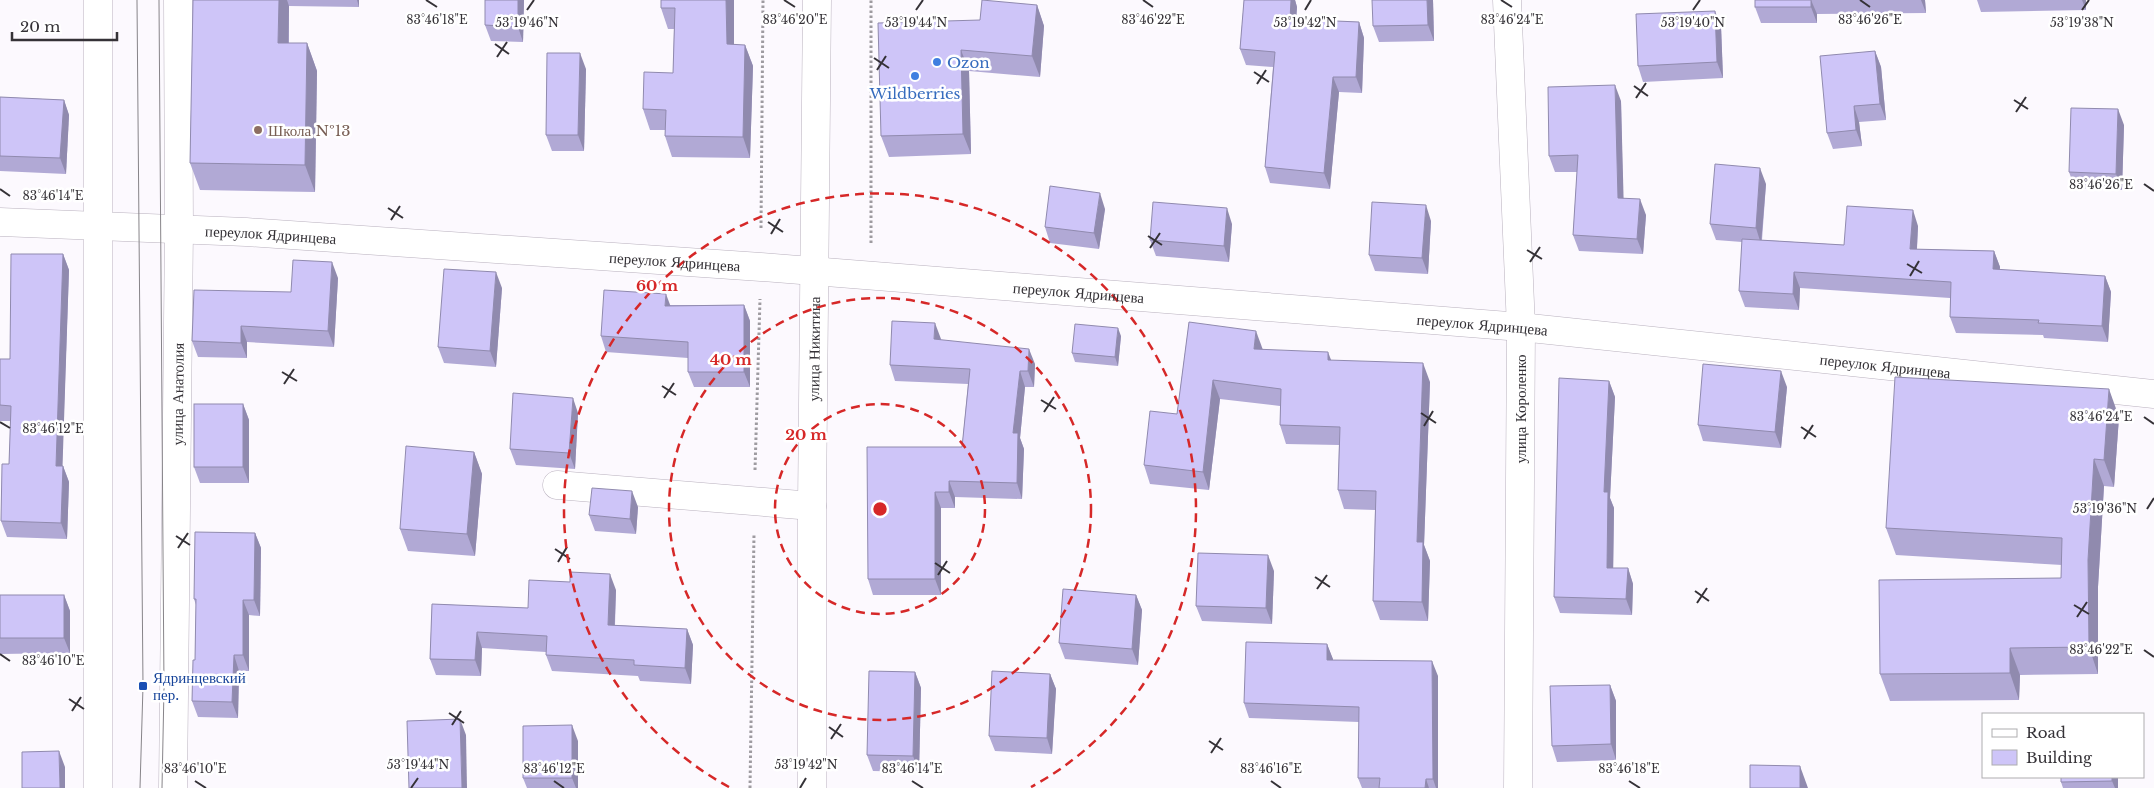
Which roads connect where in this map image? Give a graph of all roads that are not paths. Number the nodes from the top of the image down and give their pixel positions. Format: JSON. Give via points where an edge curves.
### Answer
{"nodes":[{"id":1,"x":98,"y":0,"type":"edge"},
{"id":2,"x":178,"y":0,"type":"edge"},
{"id":3,"x":817,"y":0,"type":"edge"},
{"id":4,"x":1508,"y":0,"type":"edge"},
{"id":5,"x":0,"y":222,"type":"edge"},
{"id":6,"x":99,"y":226,"type":"junction"},
{"id":7,"x":180,"y":229,"type":"junction"},
{"id":8,"x":814,"y":272,"type":"junction"},
{"id":9,"x":1521,"y":327,"type":"junction"},
{"id":10,"x":2154,"y":394,"type":"edge"},
{"id":11,"x":557,"y":485,"type":"dead end"},
{"id":12,"x":812,"y":506,"type":"junction"},
{"id":13,"x":98,"y":788,"type":"edge"},
{"id":14,"x":173,"y":788,"type":"edge"},
{"id":15,"x":812,"y":788,"type":"edge"},
{"id":16,"x":1518,"y":788,"type":"edge"}],
"edges":[{"from":1,"to":6,"type":"street"},
{"from":2,"to":7,"type":"street","name":"улица Анатолия"},
{"from":3,"to":8,"type":"street","name":"улица Никитина"},
{"from":4,"to":9,"type":"street","name":"улица Короленко"},
{"from":5,"to":6,"type":"street","name":"переулок Ядринцева"},
{"from":6,"to":7,"type":"street","name":"переулок Ядринцева"},
{"from":6,"to":13,"type":"street"},
{"from":7,"to":8,"type":"street","name":"переулок Ядринцева"},
{"from":7,"to":14,"type":"street","name":"улица Анатолия"},
{"from":8,"to":9,"type":"street","name":"переулок Ядринцева"},
{"from":8,"to":12,"type":"street","name":"улица Никитина"},
{"from":9,"to":10,"type":"street","name":"переулок Ядринцева"},
{"from":9,"to":16,"type":"street","name":"улица Короленко"},
{"from":11,"to":12,"type":"street"},
{"from":12,"to":15,"type":"street","name":"улица Никитина"}]}
